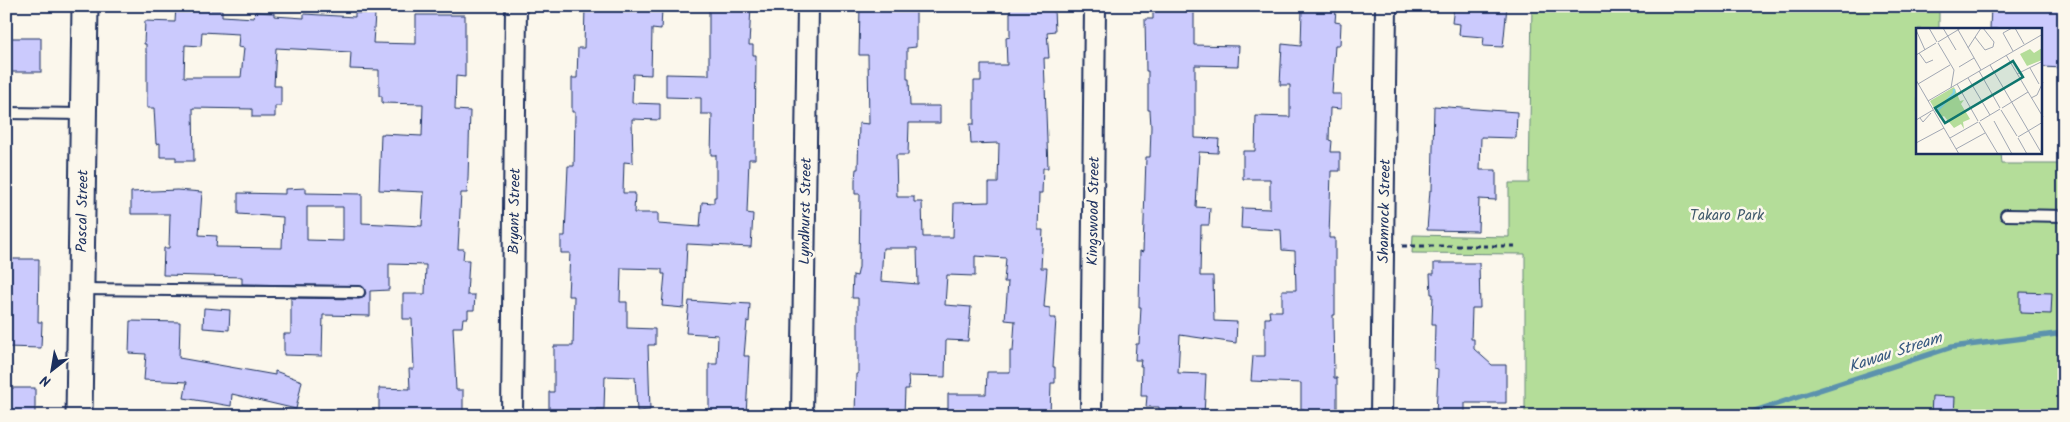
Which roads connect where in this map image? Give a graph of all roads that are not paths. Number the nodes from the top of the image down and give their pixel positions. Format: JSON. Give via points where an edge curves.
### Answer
{"nodes":[{"id":1,"x":85,"y":6,"type":"edge"},
{"id":2,"x":516,"y":6,"type":"edge"},
{"id":3,"x":808,"y":6,"type":"edge"},
{"id":4,"x":1096,"y":6,"type":"edge"},
{"id":5,"x":1386,"y":6,"type":"edge"},
{"id":6,"x":6,"y":112,"type":"edge"},
{"id":7,"x":84,"y":114,"type":"junction"},
{"id":8,"x":2006,"y":216,"type":"dead end"},
{"id":9,"x":2064,"y":216,"type":"edge"},
{"id":10,"x":81,"y":289,"type":"junction"},
{"id":11,"x":359,"y":292,"type":"dead end"},
{"id":12,"x":79,"y":416,"type":"edge"},
{"id":13,"x":512,"y":416,"type":"edge"},
{"id":14,"x":802,"y":416,"type":"edge"},
{"id":15,"x":1091,"y":416,"type":"edge"},
{"id":16,"x":1382,"y":416,"type":"edge"}],
"edges":[{"from":1,"to":7,"type":"street","name":"Pascal Street"},
{"from":2,"to":13,"type":"street","name":"Bryant Street"},
{"from":3,"to":14,"type":"street","name":"Lyndhurst Street"},
{"from":4,"to":15,"type":"street","name":"Kingswood Street"},
{"from":5,"to":16,"type":"street","name":"Shamrock Street"},
{"from":6,"to":7,"type":"lane"},
{"from":7,"to":10,"type":"street","name":"Pascal Street"},
{"from":8,"to":9,"type":"lane"},
{"from":10,"to":11,"type":"lane"},
{"from":10,"to":12,"type":"street","name":"Pascal Street"}]}
